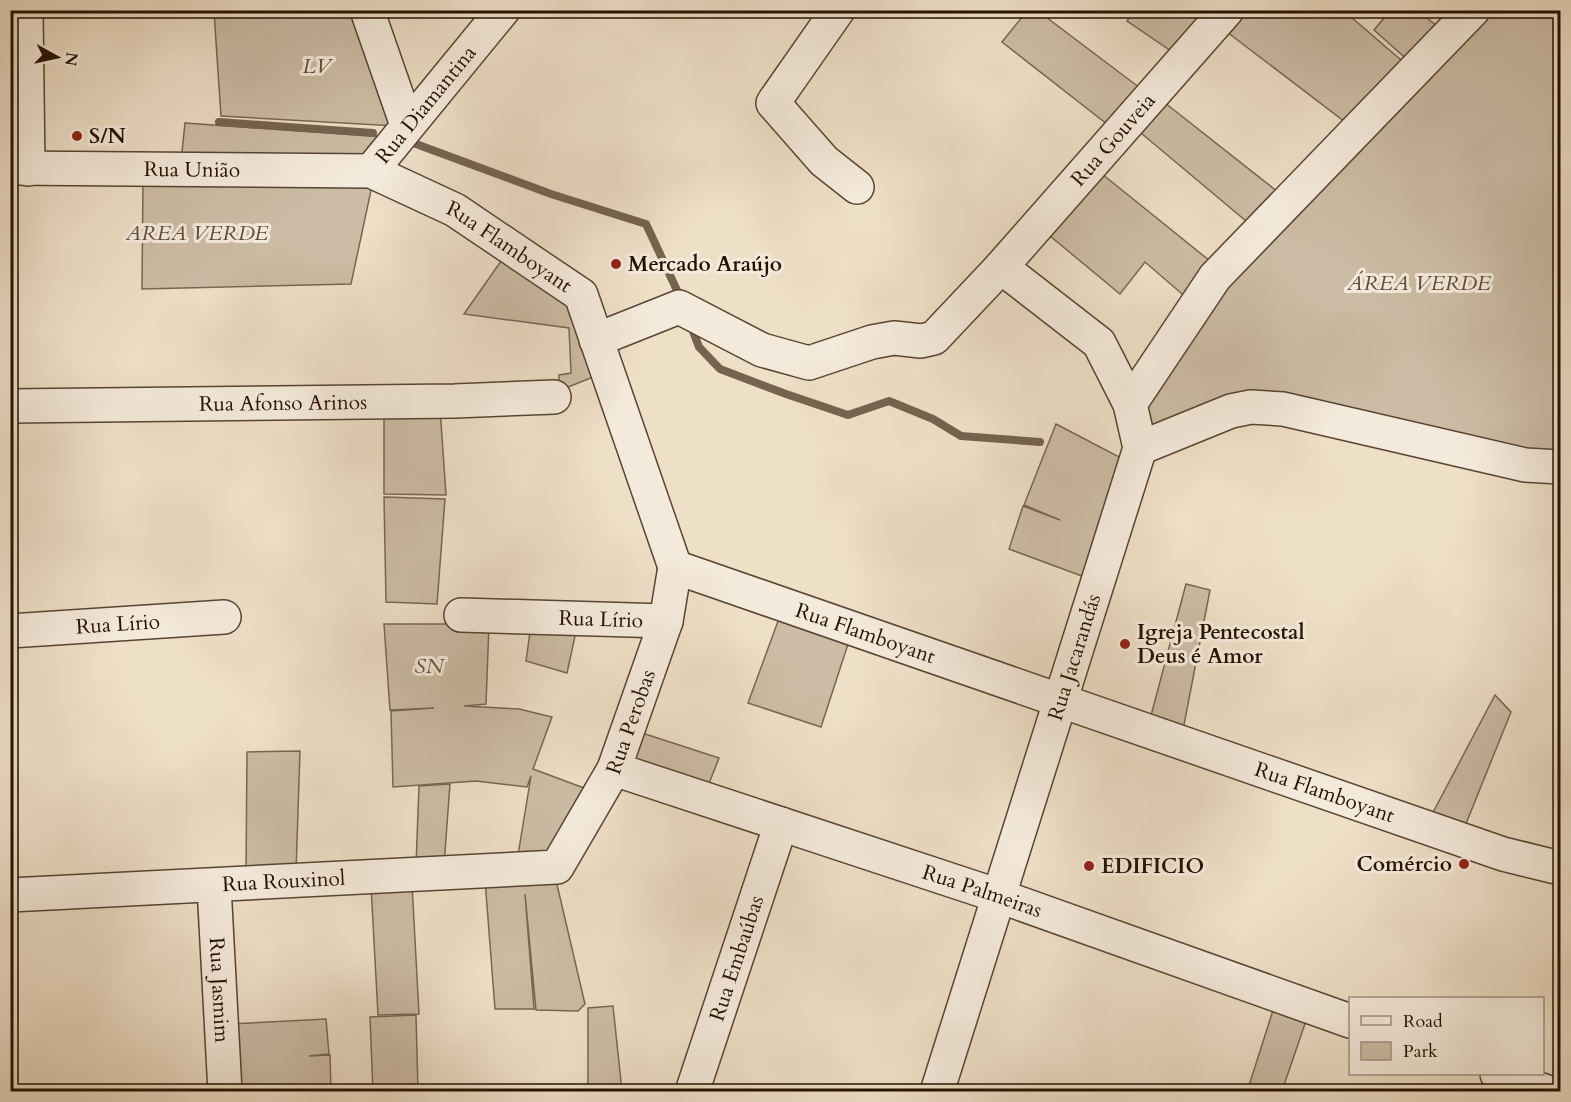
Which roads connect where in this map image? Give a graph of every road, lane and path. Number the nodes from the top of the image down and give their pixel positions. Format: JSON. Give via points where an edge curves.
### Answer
{"nodes":[{"id":1,"x":26,"y":10,"type":"edge"},
{"id":2,"x":368,"y":10,"type":"edge"},
{"id":3,"x":503,"y":10,"type":"edge"},
{"id":4,"x":838,"y":10,"type":"edge"},
{"id":5,"x":1227,"y":10,"type":"edge"},
{"id":6,"x":1473,"y":10,"type":"edge"},
{"id":7,"x":407,"y":125,"type":"junction"},
{"id":8,"x":19,"y":168,"type":"edge"},
{"id":9,"x":371,"y":171,"type":"junction"},
{"id":10,"x":857,"y":187,"type":"dead end"},
{"id":11,"x":1001,"y":267,"type":"junction"},
{"id":12,"x":597,"y":340,"type":"junction"},
{"id":13,"x":555,"y":397,"type":"dead end"},
{"id":14,"x":1130,"y":404,"type":"junction"},
{"id":15,"x":10,"y":406,"type":"edge"},
{"id":16,"x":1140,"y":448,"type":"junction"},
{"id":17,"x":1560,"y":467,"type":"edge"},
{"id":18,"x":675,"y":567,"type":"junction"},
{"id":19,"x":461,"y":615,"type":"dead end"},
{"id":20,"x":224,"y":617,"type":"dead end"},
{"id":21,"x":666,"y":621,"type":"junction"},
{"id":22,"x":10,"y":631,"type":"edge"},
{"id":23,"x":1060,"y":701,"type":"junction"},
{"id":24,"x":614,"y":769,"type":"junction"},
{"id":25,"x":781,"y":824,"type":"junction"},
{"id":26,"x":557,"y":867,"type":"joint"},
{"id":27,"x":1560,"y":868,"type":"edge"},
{"id":28,"x":214,"y":886,"type":"junction"},
{"id":29,"x":10,"y":895,"type":"edge"},
{"id":30,"x":999,"y":896,"type":"junction"},
{"id":31,"x":1349,"y":1021,"type":"edge"},
{"id":32,"x":1500,"y":1075,"type":"edge"},
{"id":33,"x":225,"y":1092,"type":"edge"},
{"id":34,"x":692,"y":1092,"type":"edge"},
{"id":35,"x":938,"y":1092,"type":"edge"},
{"id":36,"x":1547,"y":1092,"type":"edge"}],
"edges":[{"from":1,"to":8,"type":"street"},
{"from":2,"to":7,"type":"street"},
{"from":3,"to":7,"type":"street","name":"Rua Diamantina"},
{"from":4,"to":10,"type":"street","via":[[773,103],[824,161]]},
{"from":5,"to":11,"type":"street","name":"Rua Gouveia"},
{"from":6,"to":14,"type":"street","via":[[1215,277]]},
{"from":7,"to":9,"type":"street","name":"Rua Diamantina"},
{"from":8,"to":9,"type":"street","name":"Rua União"},
{"from":9,"to":12,"type":"street","name":"Rua Flamboyant","via":[[455,210],[580,295]]},
{"from":11,"to":12,"type":"street","name":"Rua Gouveia","via":[[933,338],[872,342],[809,363],[762,350],[679,307]]},
{"from":11,"to":14,"type":"street","via":[[1099,343]]},
{"from":12,"to":18,"type":"street","name":"Rua Flamboyant"},
{"from":13,"to":15,"type":"street","name":"Rua Afonso Arinos"},
{"from":14,"to":16,"type":"street"},
{"from":16,"to":17,"type":"street","via":[[1231,411],[1251,407],[1283,409],[1525,465]]},
{"from":16,"to":23,"type":"street","name":"Rua Jacarandás"},
{"from":18,"to":21,"type":"street","name":"Rua Perobas"},
{"from":18,"to":23,"type":"street","name":"Rua Flamboyant"},
{"from":19,"to":21,"type":"street","name":"Rua Lírio"},
{"from":20,"to":22,"type":"street","name":"Rua Lírio"},
{"from":21,"to":24,"type":"street","name":"Rua Perobas"},
{"from":23,"to":27,"type":"street","name":"Rua Flamboyant","via":[[1503,854]]},
{"from":23,"to":30,"type":"street","name":"Rua Jacarandás"},
{"from":24,"to":25,"type":"street","name":"Rua Palmeiras"},
{"from":24,"to":26,"type":"street","name":"Rua Perobas"},
{"from":25,"to":30,"type":"street","name":"Rua Palmeiras"},
{"from":25,"to":34,"type":"street","name":"Rua Embaúbas"},
{"from":26,"to":28,"type":"street","name":"Rua Rouxinol"},
{"from":28,"to":29,"type":"street","name":"Rua Rouxinol"},
{"from":28,"to":33,"type":"street","name":"Rua Jasmim"},
{"from":30,"to":31,"type":"street","name":"Rua Palmeiras"},
{"from":30,"to":35,"type":"street","name":"Rua Jacarandás"},
{"from":32,"to":36,"type":"street"}]}
